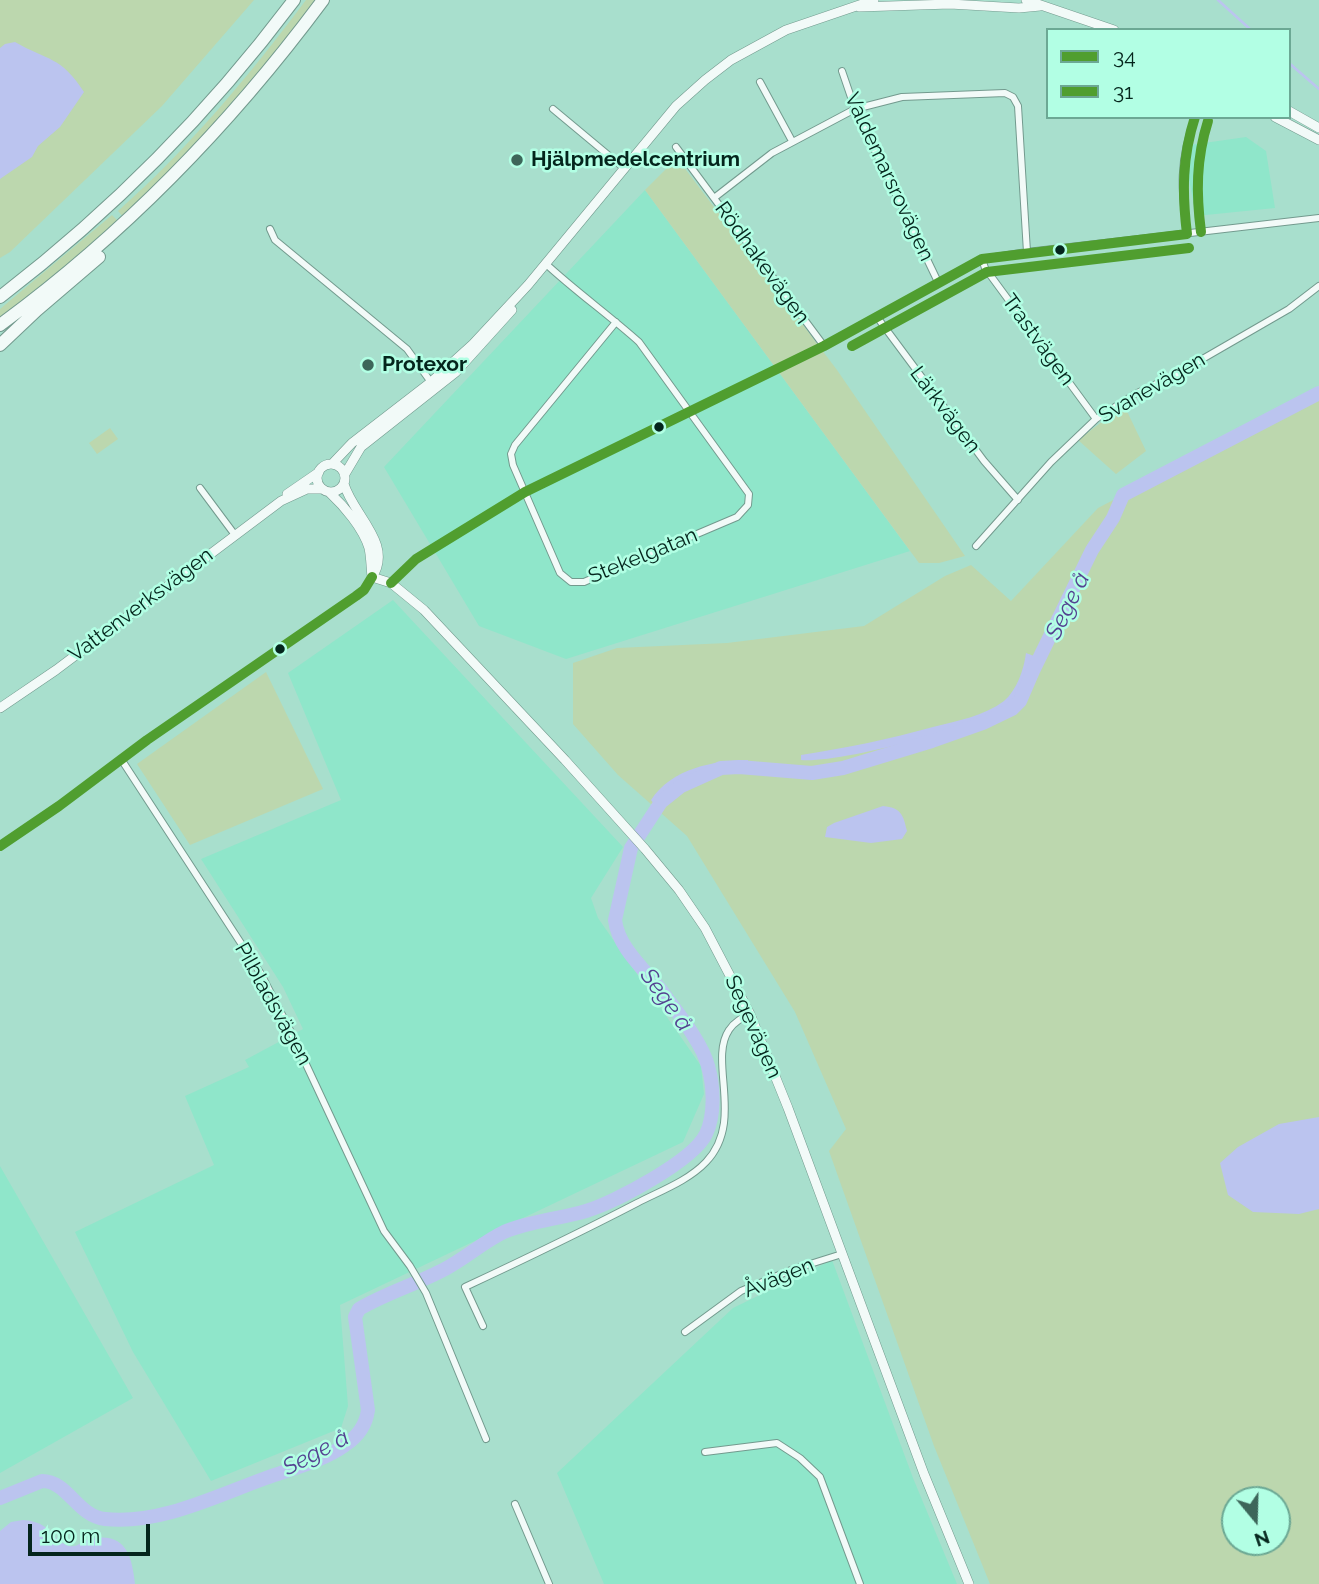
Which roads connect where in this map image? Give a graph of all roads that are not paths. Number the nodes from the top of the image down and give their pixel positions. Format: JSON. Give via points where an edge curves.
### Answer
{"nodes":[{"id":1,"x":294,"y":0,"type":"edge"},
{"id":2,"x":323,"y":0,"type":"edge"},
{"id":3,"x":874,"y":0,"type":"edge"},
{"id":4,"x":1026,"y":0,"type":"edge"},
{"id":5,"x":975,"y":2,"type":"edge"},
{"id":6,"x":1040,"y":6,"type":"junction"},
{"id":7,"x":853,"y":7,"type":"junction"},
{"id":8,"x":1108,"y":28,"type":"edge"},
{"id":9,"x":842,"y":71,"type":"dead end"},
{"id":10,"x":760,"y":82,"type":"dead end"},
{"id":11,"x":553,"y":109,"type":"dead end"},
{"id":12,"x":855,"y":109,"type":"junction"},
{"id":13,"x":1291,"y":112,"type":"edge"},
{"id":14,"x":1194,"y":119,"type":"edge"},
{"id":15,"x":1279,"y":119,"type":"edge"},
{"id":16,"x":1319,"y":128,"type":"edge"},
{"id":17,"x":1319,"y":140,"type":"edge"},
{"id":18,"x":792,"y":141,"type":"junction"},
{"id":19,"x":676,"y":147,"type":"dead end"},
{"id":20,"x":625,"y":169,"type":"junction"},
{"id":21,"x":172,"y":178,"type":"junction"},
{"id":22,"x":714,"y":198,"type":"junction"},
{"id":23,"x":1319,"y":218,"type":"edge"},
{"id":24,"x":270,"y":229,"type":"dead end"},
{"id":25,"x":1187,"y":234,"type":"junction"},
{"id":26,"x":1027,"y":252,"type":"junction"},
{"id":27,"x":982,"y":259,"type":"junction"},
{"id":28,"x":545,"y":263,"type":"junction"},
{"id":29,"x":938,"y":282,"type":"junction"},
{"id":30,"x":1319,"y":286,"type":"edge"},
{"id":31,"x":0,"y":295,"type":"edge"},
{"id":32,"x":877,"y":317,"type":"junction"},
{"id":33,"x":616,"y":322,"type":"junction"},
{"id":34,"x":0,"y":325,"type":"edge"},
{"id":35,"x":0,"y":345,"type":"edge"},
{"id":36,"x":434,"y":386,"type":"junction"},
{"id":37,"x":1096,"y":419,"type":"junction"},
{"id":38,"x":332,"y":464,"type":"junction"},
{"id":39,"x":319,"y":472,"type":"junction"},
{"id":40,"x":345,"y":474,"type":"junction"},
{"id":41,"x":344,"y":484,"type":"junction"},
{"id":42,"x":200,"y":488,"type":"dead end"},
{"id":43,"x":326,"y":490,"type":"junction"},
{"id":44,"x":1018,"y":500,"type":"junction"},
{"id":45,"x":281,"y":501,"type":"junction"},
{"id":46,"x":235,"y":535,"type":"junction"},
{"id":47,"x":976,"y":546,"type":"dead end"},
{"id":48,"x":372,"y":577,"type":"junction"},
{"id":49,"x":0,"y":708,"type":"edge"},
{"id":50,"x":121,"y":759,"type":"junction"},
{"id":51,"x":0,"y":846,"type":"edge"},
{"id":52,"x":750,"y":1014,"type":"junction"},
{"id":53,"x":842,"y":1254,"type":"junction"},
{"id":54,"x":483,"y":1326,"type":"dead end"},
{"id":55,"x":685,"y":1332,"type":"dead end"},
{"id":56,"x":486,"y":1440,"type":"dead end"},
{"id":57,"x":705,"y":1452,"type":"dead end"},
{"id":58,"x":515,"y":1504,"type":"dead end"},
{"id":59,"x":549,"y":1584,"type":"edge"},
{"id":60,"x":860,"y":1584,"type":"edge"},
{"id":61,"x":969,"y":1584,"type":"edge"}],
"edges":[{"from":1,"to":31,"type":"highway","via":[[200,116],[120,196]]},
{"from":2,"to":21,"type":"highway","via":[[253,90]]},
{"from":3,"to":7,"type":"street"},
{"from":4,"to":6,"type":"street"},
{"from":5,"to":6,"type":"street"},
{"from":5,"to":7,"type":"street"},
{"from":6,"to":8,"type":"street"},
{"from":7,"to":20,"type":"street","via":[[786,30],[731,60],[676,106]]},
{"from":9,"to":12,"type":"street","name":"Valdemarsrovägen"},
{"from":10,"to":18,"type":"street"},
{"from":11,"to":20,"type":"street"},
{"from":12,"to":18,"type":"street"},
{"from":12,"to":26,"type":"street","via":[[909,96],[1005,93],[1013,97],[1018,110]]},
{"from":12,"to":29,"type":"street","name":"Valdemarsrovägen"},
{"from":13,"to":16,"type":"street"},
{"from":14,"to":25,"type":"street","via":[[1183,160]]},
{"from":15,"to":17,"type":"street"},
{"from":18,"to":22,"type":"street"},
{"from":19,"to":22,"type":"street","name":"Rödhakevägen"},
{"from":20,"to":28,"type":"street"},
{"from":21,"to":34,"type":"highway","via":[[96,248]]},
{"from":21,"to":35,"type":"highway","via":[[121,237]]},
{"from":22,"to":32,"type":"street","name":"Rödhakevägen","via":[[824,346]]},
{"from":23,"to":25,"type":"street"},
{"from":24,"to":36,"type":"street","via":[[275,240],[407,349]]},
{"from":25,"to":26,"type":"street"},
{"from":26,"to":27,"type":"street"},
{"from":27,"to":29,"type":"street"},
{"from":27,"to":37,"type":"street","name":"Trastvägen"},
{"from":28,"to":33,"type":"street","name":"Stekelgatan"},
{"from":28,"to":36,"type":"street"},
{"from":29,"to":32,"type":"street"},
{"from":30,"to":37,"type":"street","name":"Svanevägen","via":[[1289,309]]},
{"from":32,"to":44,"type":"street","name":"Lärkvägen"},
{"from":33,"to":33,"type":"street","name":"Stekelgatan","via":[[639,342],[740,479],[749,494],[748,505],[737,517],[584,582],[571,582],[559,573],[511,454]]},
{"from":36,"to":38,"type":"street","via":[[357,438]]},
{"from":36,"to":40,"type":"street","via":[[361,447]]},
{"from":37,"to":44,"type":"street","name":"Svanevägen"},
{"from":38,"to":39,"type":"street"},
{"from":38,"to":40,"type":"street"},
{"from":39,"to":43,"type":"street","via":[[317,479]]},
{"from":39,"to":45,"type":"street","name":"Vattenverksvägen"},
{"from":40,"to":41,"type":"street"},
{"from":41,"to":43,"type":"street","via":[[338,490]]},
{"from":41,"to":48,"type":"street","via":[[377,545],[379,562]]},
{"from":42,"to":46,"type":"street"},
{"from":43,"to":45,"type":"street","name":"Vattenverksvägen","via":[[307,489]]},
{"from":43,"to":48,"type":"street","via":[[341,503],[365,540]]},
{"from":44,"to":47,"type":"street","name":"Svanevägen"},
{"from":45,"to":46,"type":"street","name":"Vattenverksvägen"},
{"from":46,"to":49,"type":"street","name":"Vattenverksvägen"},
{"from":48,"to":50,"type":"street","via":[[356,596]]},
{"from":48,"to":52,"type":"street","name":"Segevägen","via":[[391,583],[424,610],[645,849],[705,928]]},
{"from":50,"to":51,"type":"street"},
{"from":50,"to":56,"type":"street","name":"Pilbladsvägen","via":[[261,974],[384,1231],[426,1293]]},
{"from":52,"to":53,"type":"street","name":"Segevägen"},
{"from":52,"to":54,"type":"street","via":[[731,1026],[724,1040],[723,1125],[706,1162],[681,1180],[465,1287]]},
{"from":53,"to":55,"type":"street","name":"Åvägen","via":[[741,1291]]},
{"from":53,"to":61,"type":"street","name":"Segevägen"},
{"from":57,"to":60,"type":"street","via":[[777,1443],[800,1458],[820,1477]]},
{"from":58,"to":59,"type":"street"}]}
